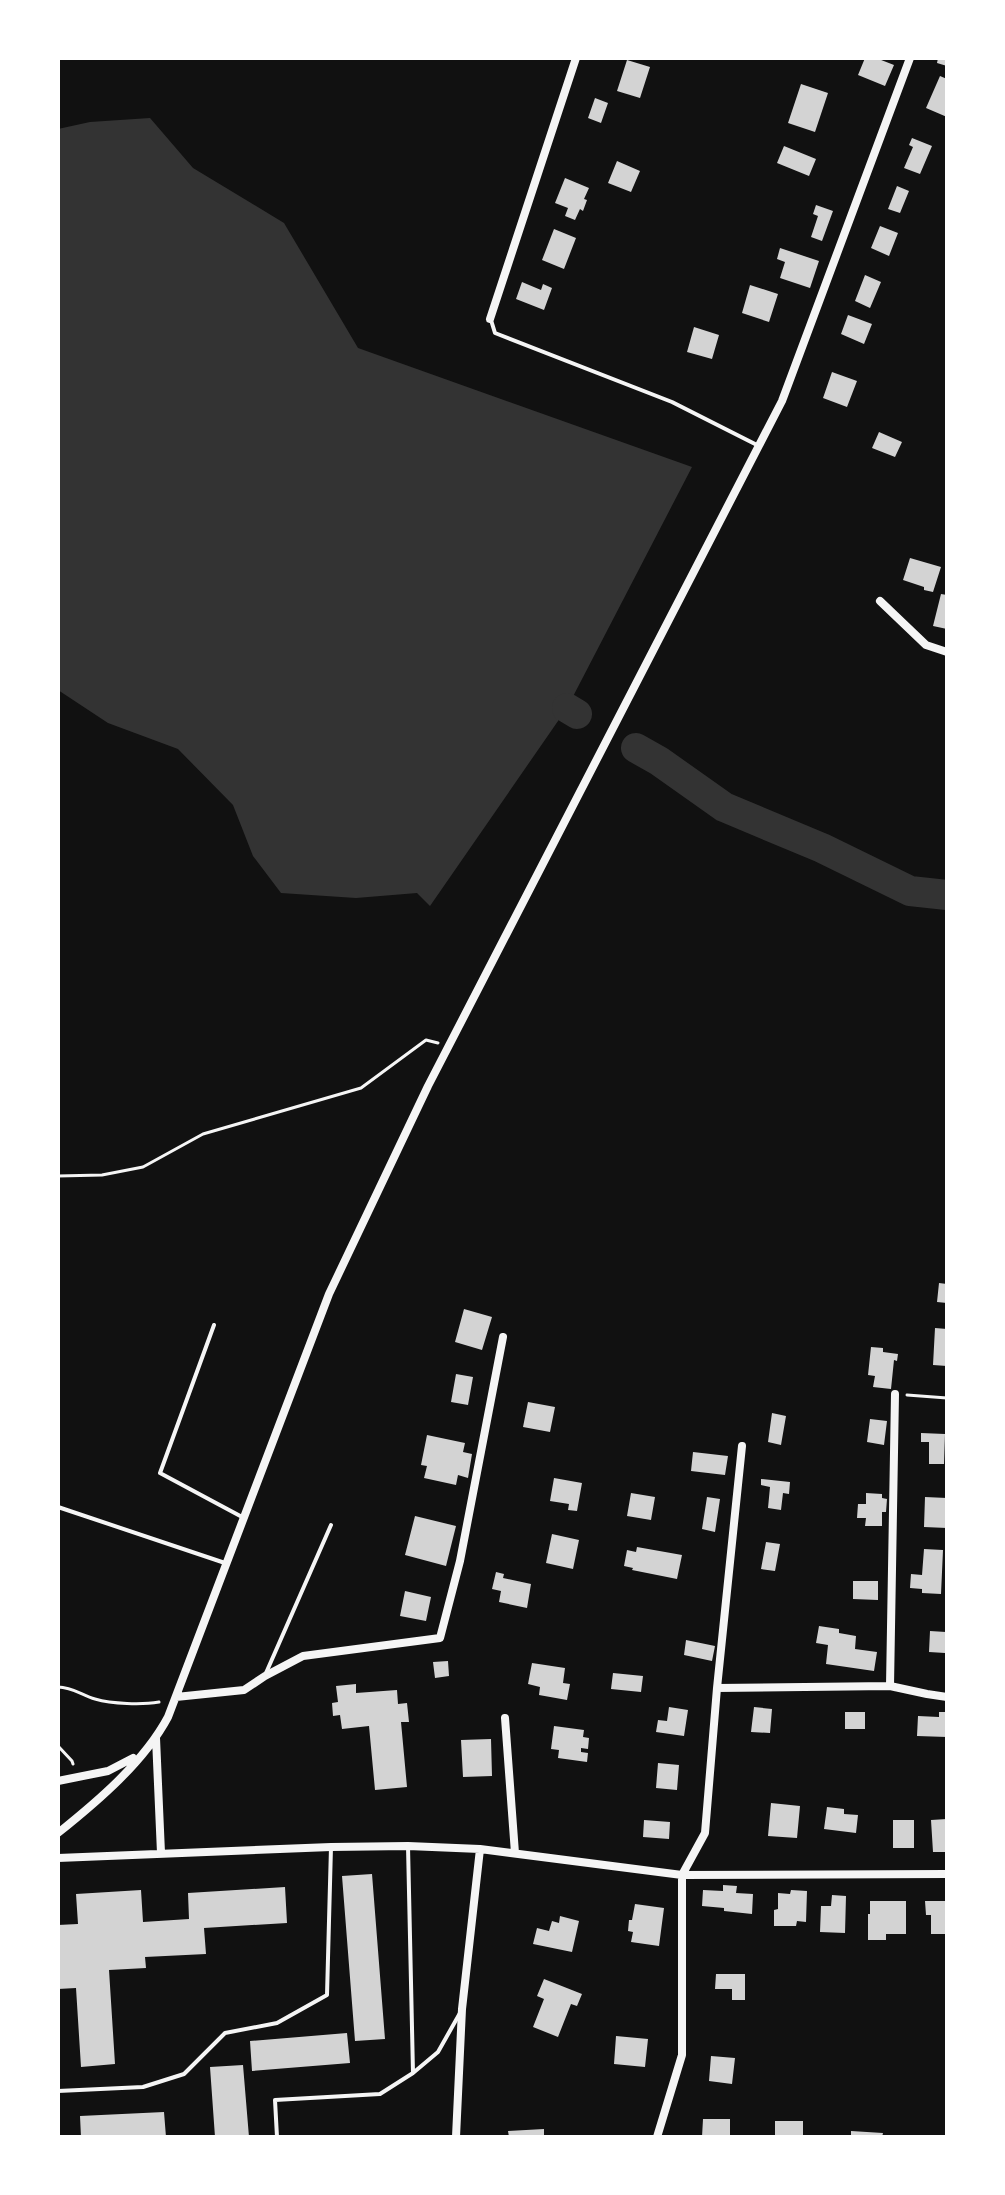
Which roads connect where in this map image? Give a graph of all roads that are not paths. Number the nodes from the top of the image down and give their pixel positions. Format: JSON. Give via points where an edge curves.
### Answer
{"nodes":[{"id":1,"x":576,"y":58,"type":"edge"},
{"id":2,"x":910,"y":58,"type":"edge"},
{"id":3,"x":490,"y":319,"type":"joint"},
{"id":4,"x":759,"y":446,"type":"junction"},
{"id":5,"x":880,"y":601,"type":"dead end"},
{"id":6,"x":947,"y":652,"type":"edge"},
{"id":7,"x":214,"y":1325,"type":"dead end"},
{"id":8,"x":503,"y":1337,"type":"dead end"},
{"id":9,"x":895,"y":1394,"type":"road end"},
{"id":10,"x":742,"y":1446,"type":"dead end"},
{"id":11,"x":58,"y":1507,"type":"edge"},
{"id":12,"x":244,"y":1518,"type":"junction"},
{"id":13,"x":331,"y":1525,"type":"dead end"},
{"id":14,"x":227,"y":1563,"type":"junction"},
{"id":15,"x":265,"y":1676,"type":"junction"},
{"id":16,"x":890,"y":1686,"type":"junction"},
{"id":17,"x":717,"y":1688,"type":"junction"},
{"id":18,"x":176,"y":1697,"type":"junction"},
{"id":19,"x":947,"y":1697,"type":"edge"},
{"id":20,"x":505,"y":1718,"type":"dead end"},
{"id":21,"x":156,"y":1737,"type":"junction"},
{"id":22,"x":147,"y":1749,"type":"junction"},
{"id":23,"x":58,"y":1781,"type":"edge"},
{"id":24,"x":58,"y":1833,"type":"edge"},
{"id":25,"x":408,"y":1846,"type":"junction"},
{"id":26,"x":331,"y":1847,"type":"junction"},
{"id":27,"x":480,"y":1849,"type":"junction"},
{"id":28,"x":161,"y":1853,"type":"junction"},
{"id":29,"x":515,"y":1853,"type":"junction"},
{"id":30,"x":58,"y":1858,"type":"edge"},
{"id":31,"x":947,"y":1874,"type":"edge"},
{"id":32,"x":682,"y":1875,"type":"junction"},
{"id":33,"x":462,"y":2009,"type":"junction"},
{"id":34,"x":413,"y":2073,"type":"junction"},
{"id":35,"x":58,"y":2091,"type":"edge"},
{"id":36,"x":277,"y":2137,"type":"edge"},
{"id":37,"x":456,"y":2137,"type":"edge"},
{"id":38,"x":657,"y":2137,"type":"edge"}],
"edges":[{"from":1,"to":3,"type":"street"},
{"from":2,"to":4,"type":"street","via":[[782,401]]},
{"from":3,"to":4,"type":"lane","via":[[495,333],[672,402]]},
{"from":4,"to":12,"type":"street","via":[[450,1045],[329,1294]]},
{"from":5,"to":6,"type":"street","via":[[926,645]]},
{"from":7,"to":12,"type":"lane","via":[[160,1473]]},
{"from":8,"to":15,"type":"street","via":[[440,1638],[303,1656]]},
{"from":9,"to":16,"type":"street"},
{"from":10,"to":17,"type":"street"},
{"from":11,"to":14,"type":"lane"},
{"from":12,"to":14,"type":"street"},
{"from":13,"to":15,"type":"lane"},
{"from":14,"to":18,"type":"street"},
{"from":15,"to":18,"type":"street","via":[[244,1690]]},
{"from":16,"to":17,"type":"street"},
{"from":16,"to":19,"type":"street"},
{"from":17,"to":32,"type":"street","via":[[705,1833]]},
{"from":18,"to":21,"type":"street"},
{"from":20,"to":29,"type":"street"},
{"from":21,"to":22,"type":"street"},
{"from":21,"to":28,"type":"street"},
{"from":22,"to":23,"type":"street","via":[[116,1769]]},
{"from":22,"to":24,"type":"street"},
{"from":25,"to":26,"type":"street"},
{"from":25,"to":27,"type":"street"},
{"from":25,"to":34,"type":"lane"},
{"from":26,"to":28,"type":"street"},
{"from":26,"to":35,"type":"lane","via":[[327,1995],[277,2023],[225,2033],[184,2074],[143,2087]]},
{"from":27,"to":29,"type":"street"},
{"from":27,"to":33,"type":"street"},
{"from":28,"to":30,"type":"street"},
{"from":29,"to":32,"type":"street"},
{"from":31,"to":32,"type":"street"},
{"from":32,"to":38,"type":"street","via":[[682,2055]]},
{"from":33,"to":34,"type":"lane","via":[[438,2052]]},
{"from":33,"to":37,"type":"street"},
{"from":34,"to":36,"type":"lane","via":[[380,2094],[275,2100]]}]}
